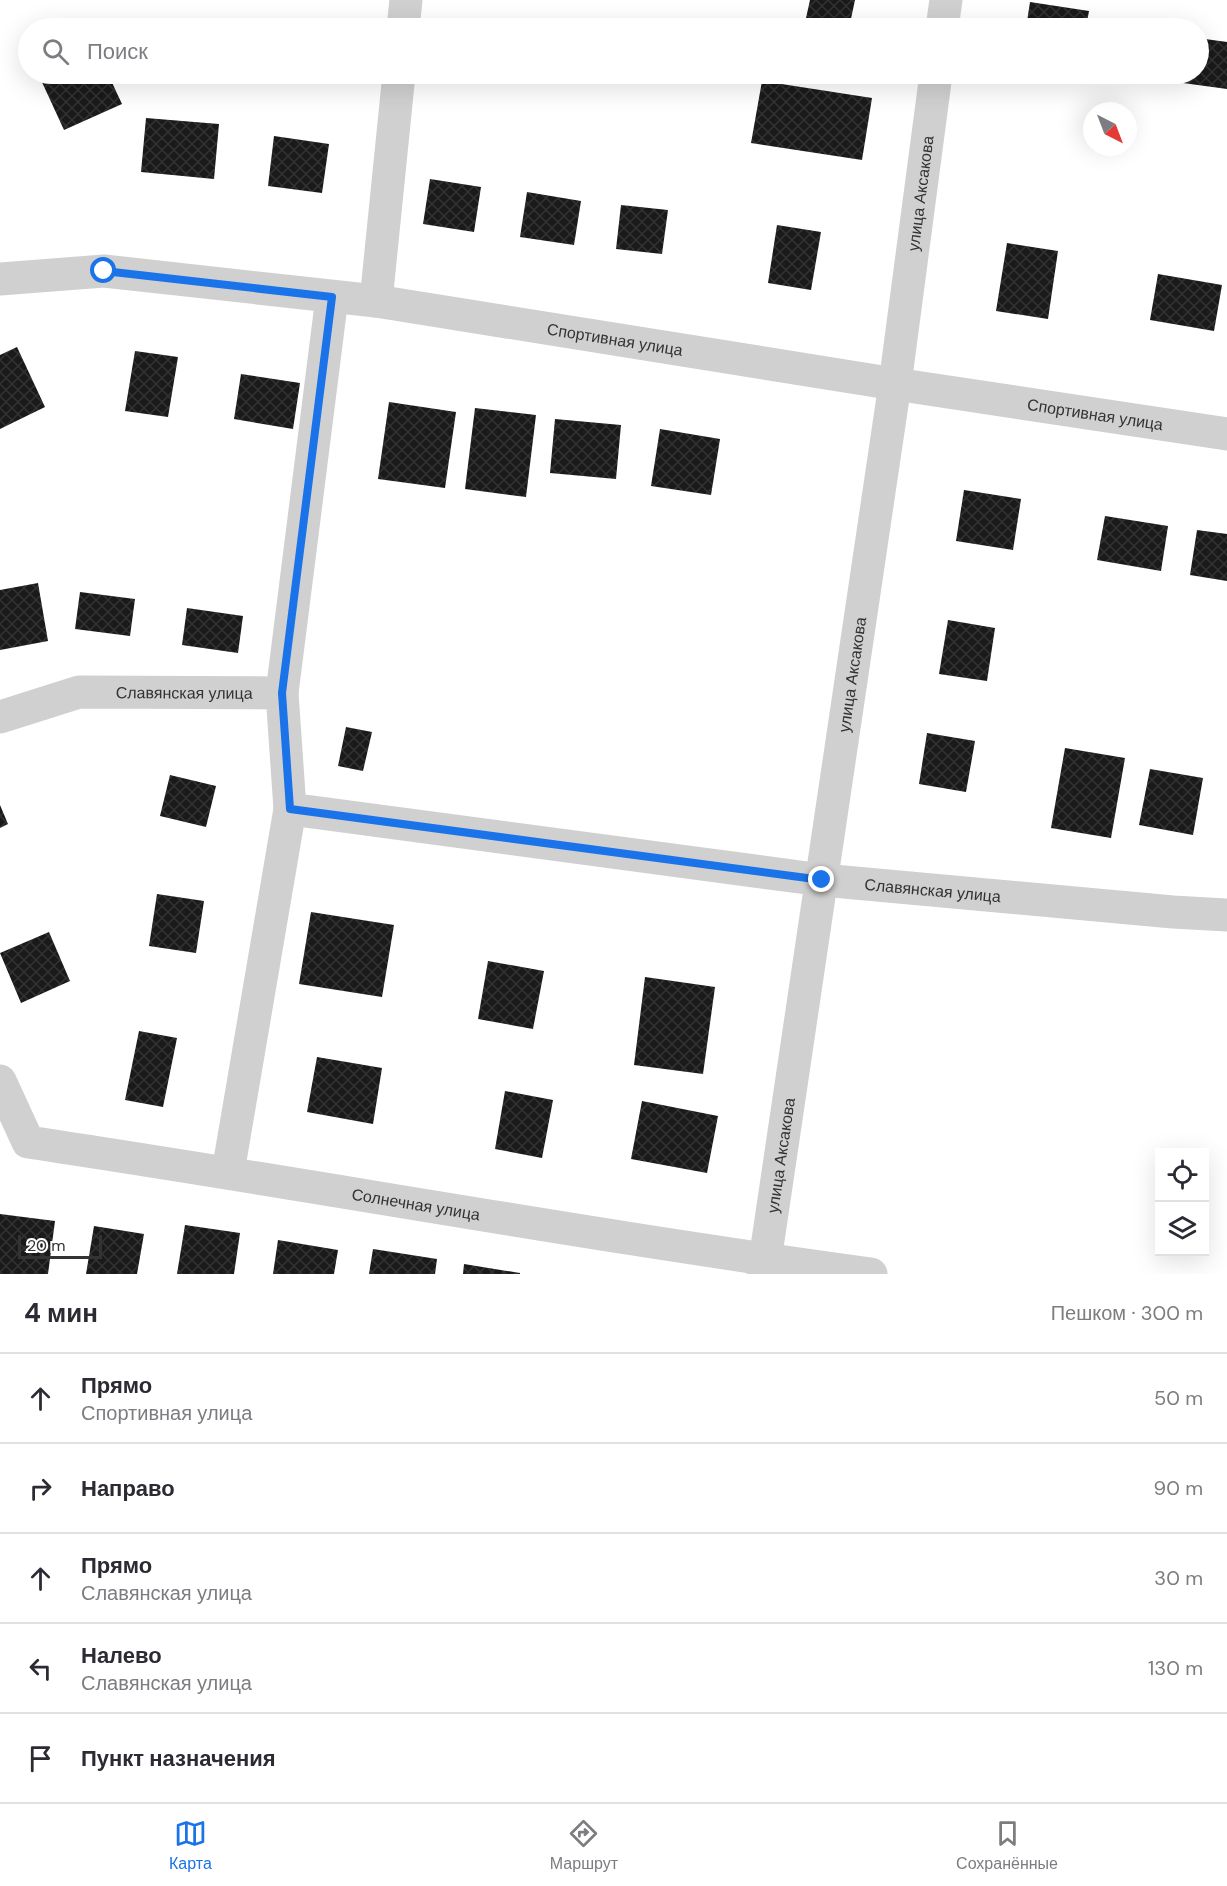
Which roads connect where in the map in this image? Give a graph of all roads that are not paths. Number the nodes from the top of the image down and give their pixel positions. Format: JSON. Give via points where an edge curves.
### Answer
{"nodes":[{"id":1,"x":406,"y":0,"type":"edge"},
{"id":2,"x":946,"y":0,"type":"edge"},
{"id":3,"x":405,"y":18,"type":"edge"},
{"id":4,"x":943,"y":18,"type":"edge"},
{"id":5,"x":398,"y":84,"type":"edge"},
{"id":6,"x":935,"y":84,"type":"edge"},
{"id":7,"x":0,"y":279,"type":"edge"},
{"id":8,"x":332,"y":297,"type":"junction"},
{"id":9,"x":376,"y":301,"type":"junction"},
{"id":10,"x":895,"y":384,"type":"junction"},
{"id":11,"x":1227,"y":434,"type":"edge"},
{"id":12,"x":282,"y":693,"type":"junction"},
{"id":13,"x":0,"y":717,"type":"edge"},
{"id":14,"x":290,"y":809,"type":"junction"},
{"id":15,"x":822,"y":880,"type":"junction"},
{"id":16,"x":1227,"y":915,"type":"edge"},
{"id":17,"x":0,"y":1081,"type":"edge"},
{"id":18,"x":228,"y":1172,"type":"junction"},
{"id":19,"x":765,"y":1267,"type":"edge"},
{"id":20,"x":872,"y":1274,"type":"edge"}],
"edges":[{"from":1,"to":3,"type":"street"},
{"from":2,"to":4,"type":"street"},
{"from":5,"to":9,"type":"street"},
{"from":6,"to":10,"type":"street","name":"улица Аксакова"},
{"from":7,"to":8,"type":"street","name":"Спортивная улица","via":[[104,271]]},
{"from":8,"to":9,"type":"street","name":"Спортивная улица"},
{"from":8,"to":12,"type":"street"},
{"from":9,"to":10,"type":"street","name":"Спортивная улица"},
{"from":10,"to":11,"type":"street","name":"Спортивная улица"},
{"from":10,"to":15,"type":"street","name":"улица Аксакова"},
{"from":12,"to":13,"type":"street","name":"Славянская улица","via":[[79,692]]},
{"from":12,"to":14,"type":"street"},
{"from":14,"to":15,"type":"street","name":"Славянская улица"},
{"from":14,"to":18,"type":"street"},
{"from":15,"to":16,"type":"street","name":"Славянская улица"},
{"from":15,"to":19,"type":"street","name":"улица Аксакова"},
{"from":17,"to":18,"type":"street","name":"Солнечная улица","via":[[28,1142]]},
{"from":18,"to":19,"type":"street","name":"Солнечная улица"},
{"from":19,"to":20,"type":"street","name":"Солнечная улица"}]}
